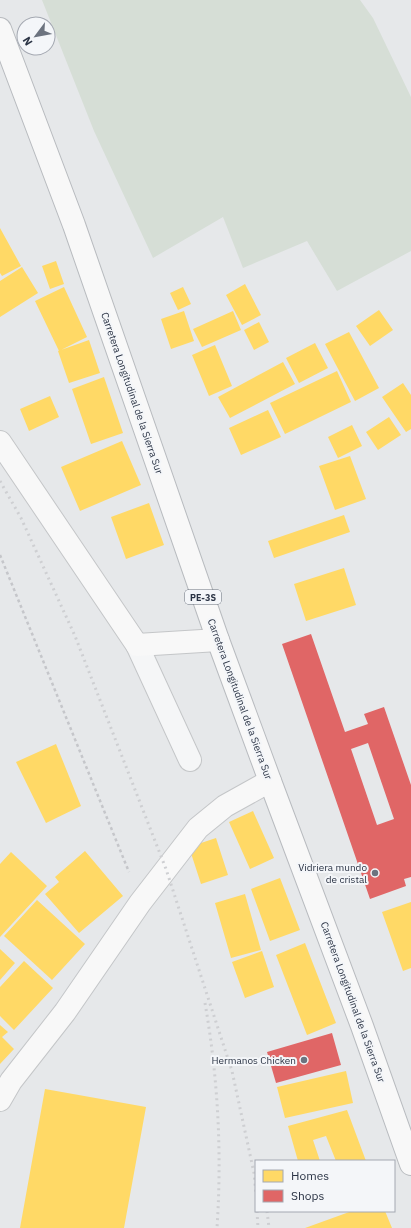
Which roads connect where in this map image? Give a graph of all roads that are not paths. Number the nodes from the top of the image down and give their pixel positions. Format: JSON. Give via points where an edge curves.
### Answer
{"nodes":[{"id":1,"x":0,"y":29,"type":"edge"},
{"id":2,"x":0,"y":442,"type":"edge"},
{"id":3,"x":218,"y":640,"type":"junction"},
{"id":4,"x":137,"y":645,"type":"junction"},
{"id":5,"x":190,"y":760,"type":"dead end"},
{"id":6,"x":270,"y":781,"type":"junction"},
{"id":7,"x":0,"y":1100,"type":"edge"},
{"id":8,"x":411,"y":1164,"type":"edge"}],
"edges":[{"from":1,"to":3,"type":"main road","name":"Carretera Longitudinal de la Sierra Sur","number":"PE-3S","via":[[74,224]]},
{"from":2,"to":4,"type":"main road"},
{"from":3,"to":4,"type":"main road"},
{"from":3,"to":6,"type":"main road","name":"Carretera Longitudinal de la Sierra Sur","number":"PE-3S"},
{"from":4,"to":5,"type":"street"},
{"from":6,"to":7,"type":"main road","via":[[225,806],[198,828],[140,903],[65,1012],[11,1081]]},
{"from":6,"to":8,"type":"main road","name":"Carretera Longitudinal de la Sierra Sur","number":"PE-3S"}]}
